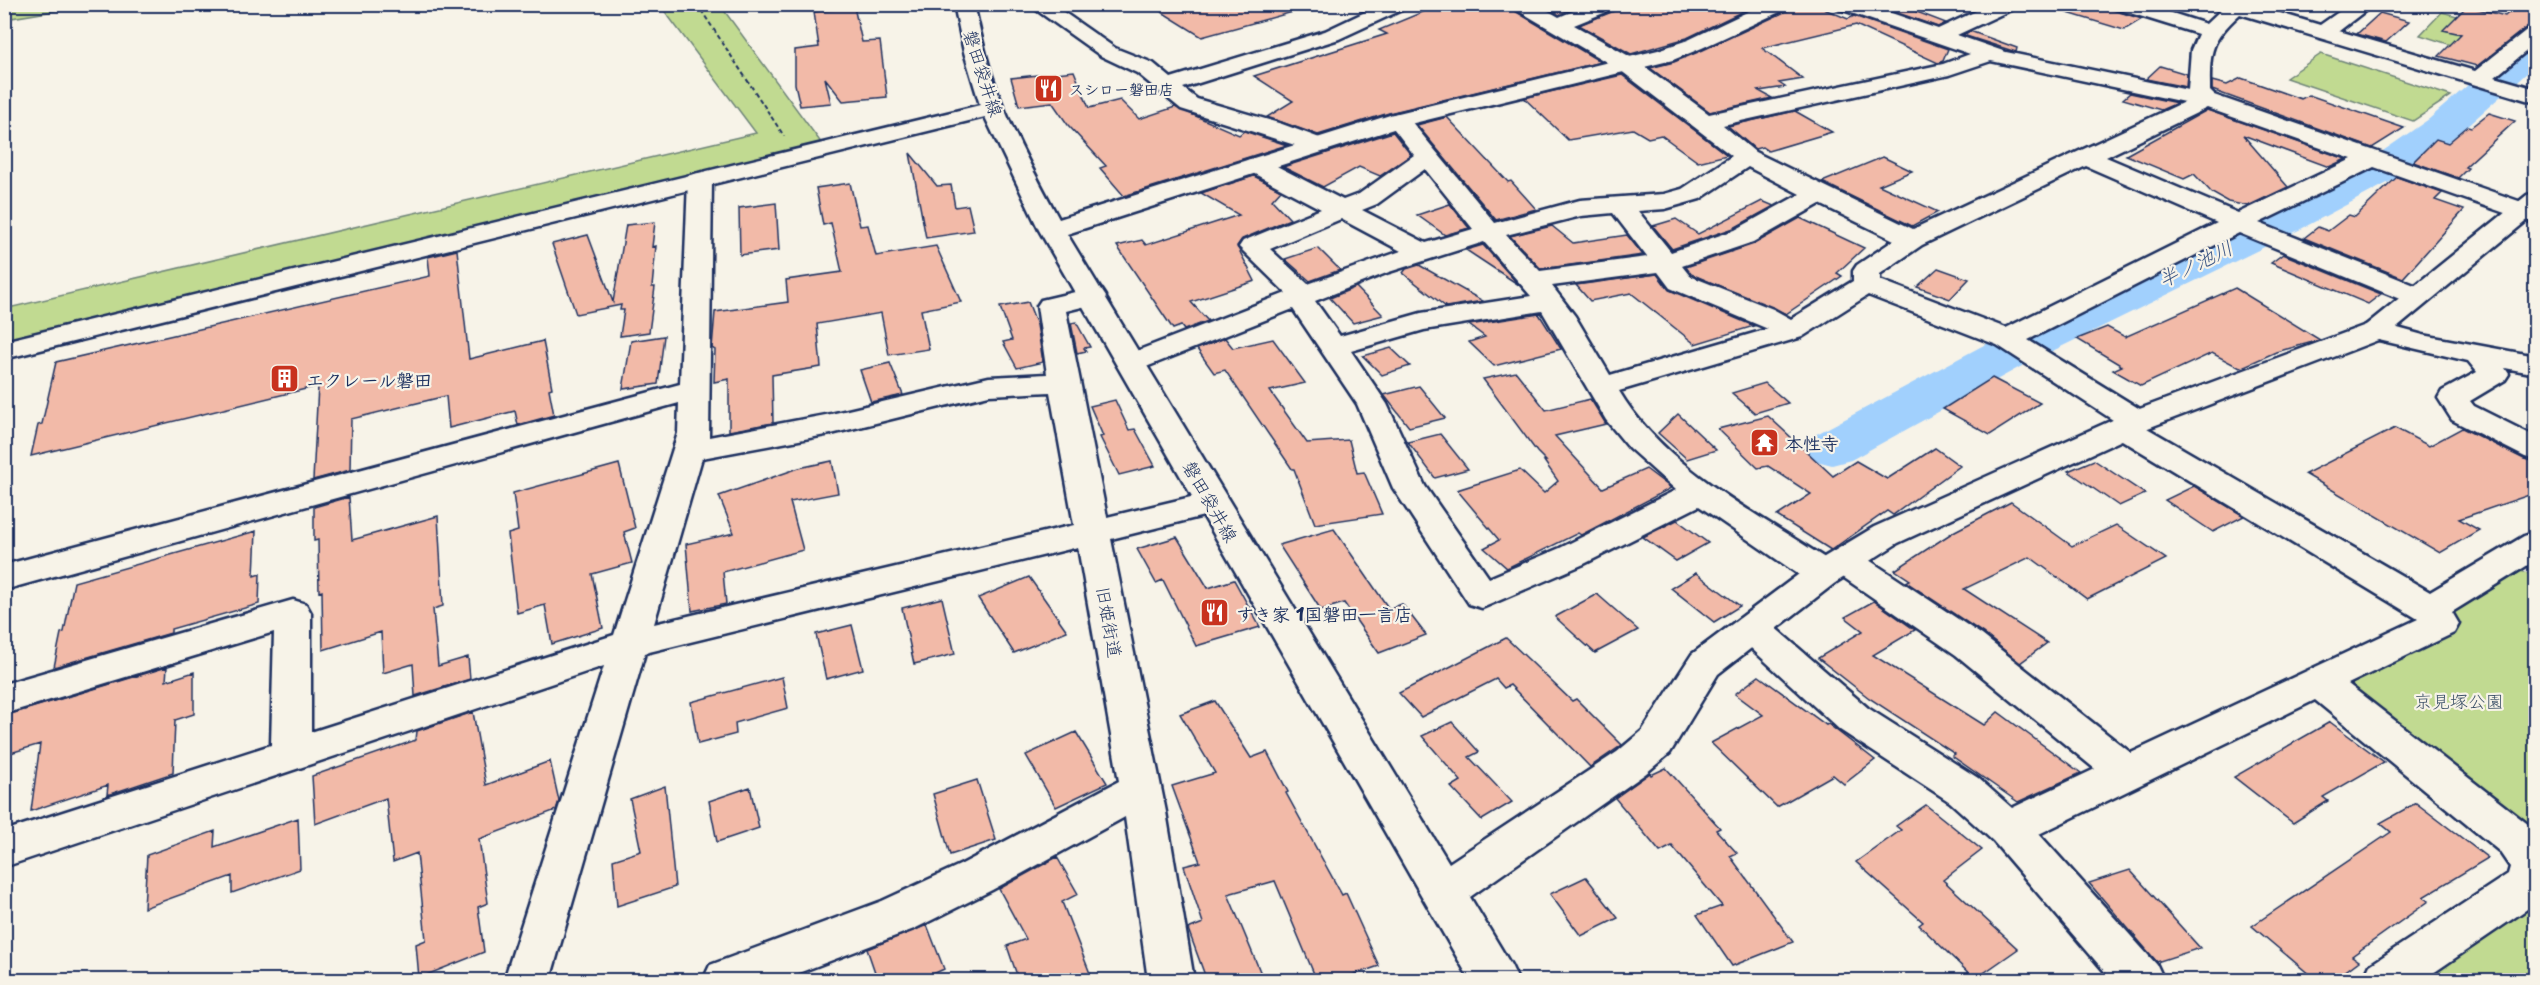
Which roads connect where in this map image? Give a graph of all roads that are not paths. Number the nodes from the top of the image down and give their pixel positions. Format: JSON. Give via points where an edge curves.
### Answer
{"nodes":[{"id":1,"x":964,"y":4,"type":"edge"},
{"id":2,"x":1038,"y":4,"type":"edge"},
{"id":3,"x":1399,"y":4,"type":"edge"},
{"id":4,"x":1521,"y":4,"type":"edge"},
{"id":5,"x":1609,"y":4,"type":"edge"},
{"id":6,"x":1780,"y":4,"type":"edge"},
{"id":7,"x":1844,"y":4,"type":"edge"},
{"id":8,"x":2008,"y":4,"type":"edge"},
{"id":9,"x":2121,"y":4,"type":"edge"},
{"id":10,"x":2364,"y":4,"type":"edge"},
{"id":11,"x":2239,"y":5,"type":"edge"},
{"id":12,"x":1557,"y":26,"type":"junction"},
{"id":13,"x":2209,"y":31,"type":"junction"},
{"id":14,"x":2323,"y":32,"type":"junction"},
{"id":15,"x":2535,"y":32,"type":"edge"},
{"id":16,"x":1939,"y":36,"type":"junction"},
{"id":17,"x":1991,"y":53,"type":"junction"},
{"id":18,"x":1628,"y":65,"type":"junction"},
{"id":19,"x":2480,"y":78,"type":"junction"},
{"id":20,"x":1167,"y":86,"type":"junction"},
{"id":21,"x":2535,"y":96,"type":"edge"},
{"id":22,"x":2206,"y":100,"type":"junction"},
{"id":23,"x":994,"y":108,"type":"junction"},
{"id":24,"x":1398,"y":120,"type":"junction"},
{"id":25,"x":1705,"y":122,"type":"junction"},
{"id":26,"x":1317,"y":145,"type":"junction"},
{"id":27,"x":1427,"y":156,"type":"junction"},
{"id":28,"x":1747,"y":157,"type":"junction"},
{"id":29,"x":2086,"y":157,"type":"junction"},
{"id":30,"x":2372,"y":159,"type":"junction"},
{"id":31,"x":1256,"y":165,"type":"junction"},
{"id":32,"x":700,"y":180,"type":"junction"},
{"id":33,"x":1819,"y":194,"type":"junction"},
{"id":34,"x":1619,"y":203,"type":"junction"},
{"id":35,"x":1340,"y":209,"type":"junction"},
{"id":36,"x":2531,"y":209,"type":"edge"},
{"id":37,"x":2238,"y":223,"type":"junction"},
{"id":38,"x":1052,"y":230,"type":"junction"},
{"id":39,"x":1489,"y":232,"type":"junction"},
{"id":40,"x":1913,"y":239,"type":"junction"},
{"id":41,"x":1424,"y":252,"type":"junction"},
{"id":42,"x":1666,"y":263,"type":"junction"},
{"id":43,"x":1866,"y":284,"type":"junction"},
{"id":44,"x":1541,"y":290,"type":"junction"},
{"id":45,"x":1092,"y":296,"type":"junction"},
{"id":46,"x":1301,"y":296,"type":"junction"},
{"id":47,"x":2416,"y":296,"type":"junction"},
{"id":48,"x":2376,"y":331,"type":"junction"},
{"id":49,"x":1792,"y":332,"type":"junction"},
{"id":50,"x":2007,"y":339,"type":"junction"},
{"id":51,"x":1333,"y":347,"type":"junction"},
{"id":52,"x":4,"y":350,"type":"edge"},
{"id":53,"x":2478,"y":354,"type":"junction"},
{"id":54,"x":1131,"y":363,"type":"junction"},
{"id":55,"x":2535,"y":365,"type":"edge"},
{"id":56,"x":1062,"y":382,"type":"junction"},
{"id":57,"x":1603,"y":386,"type":"junction"},
{"id":58,"x":695,"y":389,"type":"junction"},
{"id":59,"x":2130,"y":424,"type":"junction"},
{"id":60,"x":690,"y":450,"type":"junction"},
{"id":61,"x":2535,"y":450,"type":"edge"},
{"id":62,"x":1700,"y":492,"type":"junction"},
{"id":63,"x":1212,"y":503,"type":"junction"},
{"id":64,"x":1093,"y":533,"type":"junction"},
{"id":65,"x":2535,"y":544,"type":"edge"},
{"id":66,"x":1834,"y":568,"type":"junction"},
{"id":67,"x":4,"y":578,"type":"edge"},
{"id":68,"x":2430,"y":609,"type":"junction"},
{"id":69,"x":1752,"y":628,"type":"junction"},
{"id":70,"x":632,"y":643,"type":"junction"},
{"id":71,"x":2319,"y":682,"type":"junction"},
{"id":72,"x":4,"y":699,"type":"edge"},
{"id":73,"x":291,"y":754,"type":"junction"},
{"id":74,"x":2128,"y":773,"type":"junction"},
{"id":75,"x":1140,"y":789,"type":"junction"},
{"id":76,"x":2008,"y":829,"type":"junction"},
{"id":77,"x":4,"y":849,"type":"edge"},
{"id":78,"x":1442,"y":892,"type":"junction"},
{"id":79,"x":527,"y":981,"type":"edge"},
{"id":80,"x":726,"y":981,"type":"edge"},
{"id":81,"x":1171,"y":981,"type":"edge"},
{"id":82,"x":1495,"y":981,"type":"edge"},
{"id":83,"x":2141,"y":981,"type":"edge"},
{"id":84,"x":2386,"y":981,"type":"edge"}],
"edges":[{"from":1,"to":23,"type":"street","name":"磐田袋井線","via":[[976,60]]},
{"from":2,"to":20,"type":"street","via":[[1108,52],[1145,68]]},
{"from":3,"to":20,"type":"street","via":[[1332,35]]},
{"from":4,"to":12,"type":"street"},
{"from":5,"to":12,"type":"street"},
{"from":6,"to":18,"type":"street","via":[[1695,44]]},
{"from":7,"to":16,"type":"street"},
{"from":8,"to":16,"type":"street"},
{"from":9,"to":13,"type":"street"},
{"from":10,"to":14,"type":"street"},
{"from":11,"to":13,"type":"street"},
{"from":11,"to":14,"type":"street"},
{"from":12,"to":18,"type":"street"},
{"from":13,"to":22,"type":"street","via":[[2199,52],[2199,93]]},
{"from":14,"to":19,"type":"street"},
{"from":15,"to":19,"type":"street"},
{"from":16,"to":17,"type":"street"},
{"from":17,"to":22,"type":"street"},
{"from":17,"to":25,"type":"street","via":[[1949,69]]},
{"from":18,"to":24,"type":"street"},
{"from":18,"to":25,"type":"street"},
{"from":19,"to":21,"type":"street"},
{"from":20,"to":26,"type":"street","via":[[1189,104]]},
{"from":22,"to":29,"type":"street"},
{"from":22,"to":30,"type":"street"},
{"from":23,"to":32,"type":"street"},
{"from":23,"to":38,"type":"street","name":"磐田袋井線","via":[[1017,164]]},
{"from":24,"to":26,"type":"street"},
{"from":24,"to":27,"type":"street"},
{"from":25,"to":28,"type":"street"},
{"from":26,"to":31,"type":"street"},
{"from":27,"to":35,"type":"street","via":[[1368,199]]},
{"from":27,"to":39,"type":"street"},
{"from":28,"to":33,"type":"street"},
{"from":28,"to":34,"type":"street","via":[[1691,194],[1665,201]]},
{"from":29,"to":37,"type":"street"},
{"from":29,"to":40,"type":"street"},
{"from":30,"to":36,"type":"street"},
{"from":30,"to":37,"type":"street"},
{"from":31,"to":35,"type":"street"},
{"from":31,"to":38,"type":"street"},
{"from":32,"to":52,"type":"street"},
{"from":32,"to":58,"type":"street"},
{"from":33,"to":40,"type":"street"},
{"from":33,"to":42,"type":"street","via":[[1744,236]]},
{"from":34,"to":39,"type":"street","via":[[1580,208]]},
{"from":34,"to":42,"type":"street"},
{"from":35,"to":41,"type":"street"},
{"from":35,"to":46,"type":"street","via":[[1252,247]]},
{"from":36,"to":47,"type":"street"},
{"from":37,"to":47,"type":"street"},
{"from":37,"to":50,"type":"street"},
{"from":38,"to":45,"type":"street","name":"磐田袋井線"},
{"from":39,"to":41,"type":"street"},
{"from":39,"to":44,"type":"street"},
{"from":40,"to":43,"type":"street","via":[[1867,272]]},
{"from":41,"to":46,"type":"street"},
{"from":42,"to":44,"type":"street"},
{"from":42,"to":49,"type":"street","via":[[1680,282],[1762,315]]},
{"from":43,"to":49,"type":"street"},
{"from":43,"to":50,"type":"street"},
{"from":44,"to":51,"type":"street"},
{"from":44,"to":57,"type":"street"},
{"from":45,"to":54,"type":"street","name":"磐田袋井線"},
{"from":45,"to":56,"type":"street","name":"旧姫街道","via":[[1051,306]]},
{"from":46,"to":51,"type":"street"},
{"from":46,"to":54,"type":"street"},
{"from":47,"to":48,"type":"street"},
{"from":48,"to":53,"type":"street"},
{"from":48,"to":59,"type":"street"},
{"from":49,"to":57,"type":"street"},
{"from":50,"to":59,"type":"street"},
{"from":51,"to":62,"type":"street","via":[[1372,404],[1409,488],[1482,595],[1572,556]]},
{"from":53,"to":55,"type":"street"},
{"from":53,"to":61,"type":"street","via":[[2494,374],[2453,398],[2463,413]]},
{"from":54,"to":63,"type":"street","name":"磐田袋井線"},
{"from":56,"to":60,"type":"street","via":[[988,386],[831,424]]},
{"from":56,"to":64,"type":"street","name":"旧姫街道"},
{"from":57,"to":62,"type":"street","via":[[1617,413],[1640,441]]},
{"from":58,"to":60,"type":"street"},
{"from":58,"to":67,"type":"street"},
{"from":59,"to":66,"type":"street","via":[[1886,535]]},
{"from":59,"to":68,"type":"street"},
{"from":60,"to":70,"type":"street"},
{"from":62,"to":66,"type":"street"},
{"from":63,"to":64,"type":"street"},
{"from":63,"to":78,"type":"street","name":"磐田袋井線"},
{"from":64,"to":70,"type":"street"},
{"from":64,"to":75,"type":"street","name":"旧姫街道"},
{"from":65,"to":68,"type":"street"},
{"from":66,"to":69,"type":"street"},
{"from":66,"to":74,"type":"street","via":[[1969,645]]},
{"from":68,"to":71,"type":"street","via":[[2441,624]]},
{"from":69,"to":76,"type":"street","via":[[1854,719],[1964,790]]},
{"from":69,"to":78,"type":"street","via":[[1705,664],[1648,749]]},
{"from":70,"to":73,"type":"street"},
{"from":70,"to":79,"type":"street"},
{"from":71,"to":74,"type":"street"},
{"from":71,"to":84,"type":"street","via":[[2514,838],[2532,864],[2527,885]]},
{"from":72,"to":73,"type":"street","via":[[293,613]]},
{"from":73,"to":77,"type":"street"},
{"from":74,"to":76,"type":"street"},
{"from":75,"to":80,"type":"street","via":[[898,915]]},
{"from":75,"to":81,"type":"street","name":"旧姫街道"},
{"from":76,"to":83,"type":"street"},
{"from":78,"to":82,"type":"street","name":"磐田袋井線"}]}
